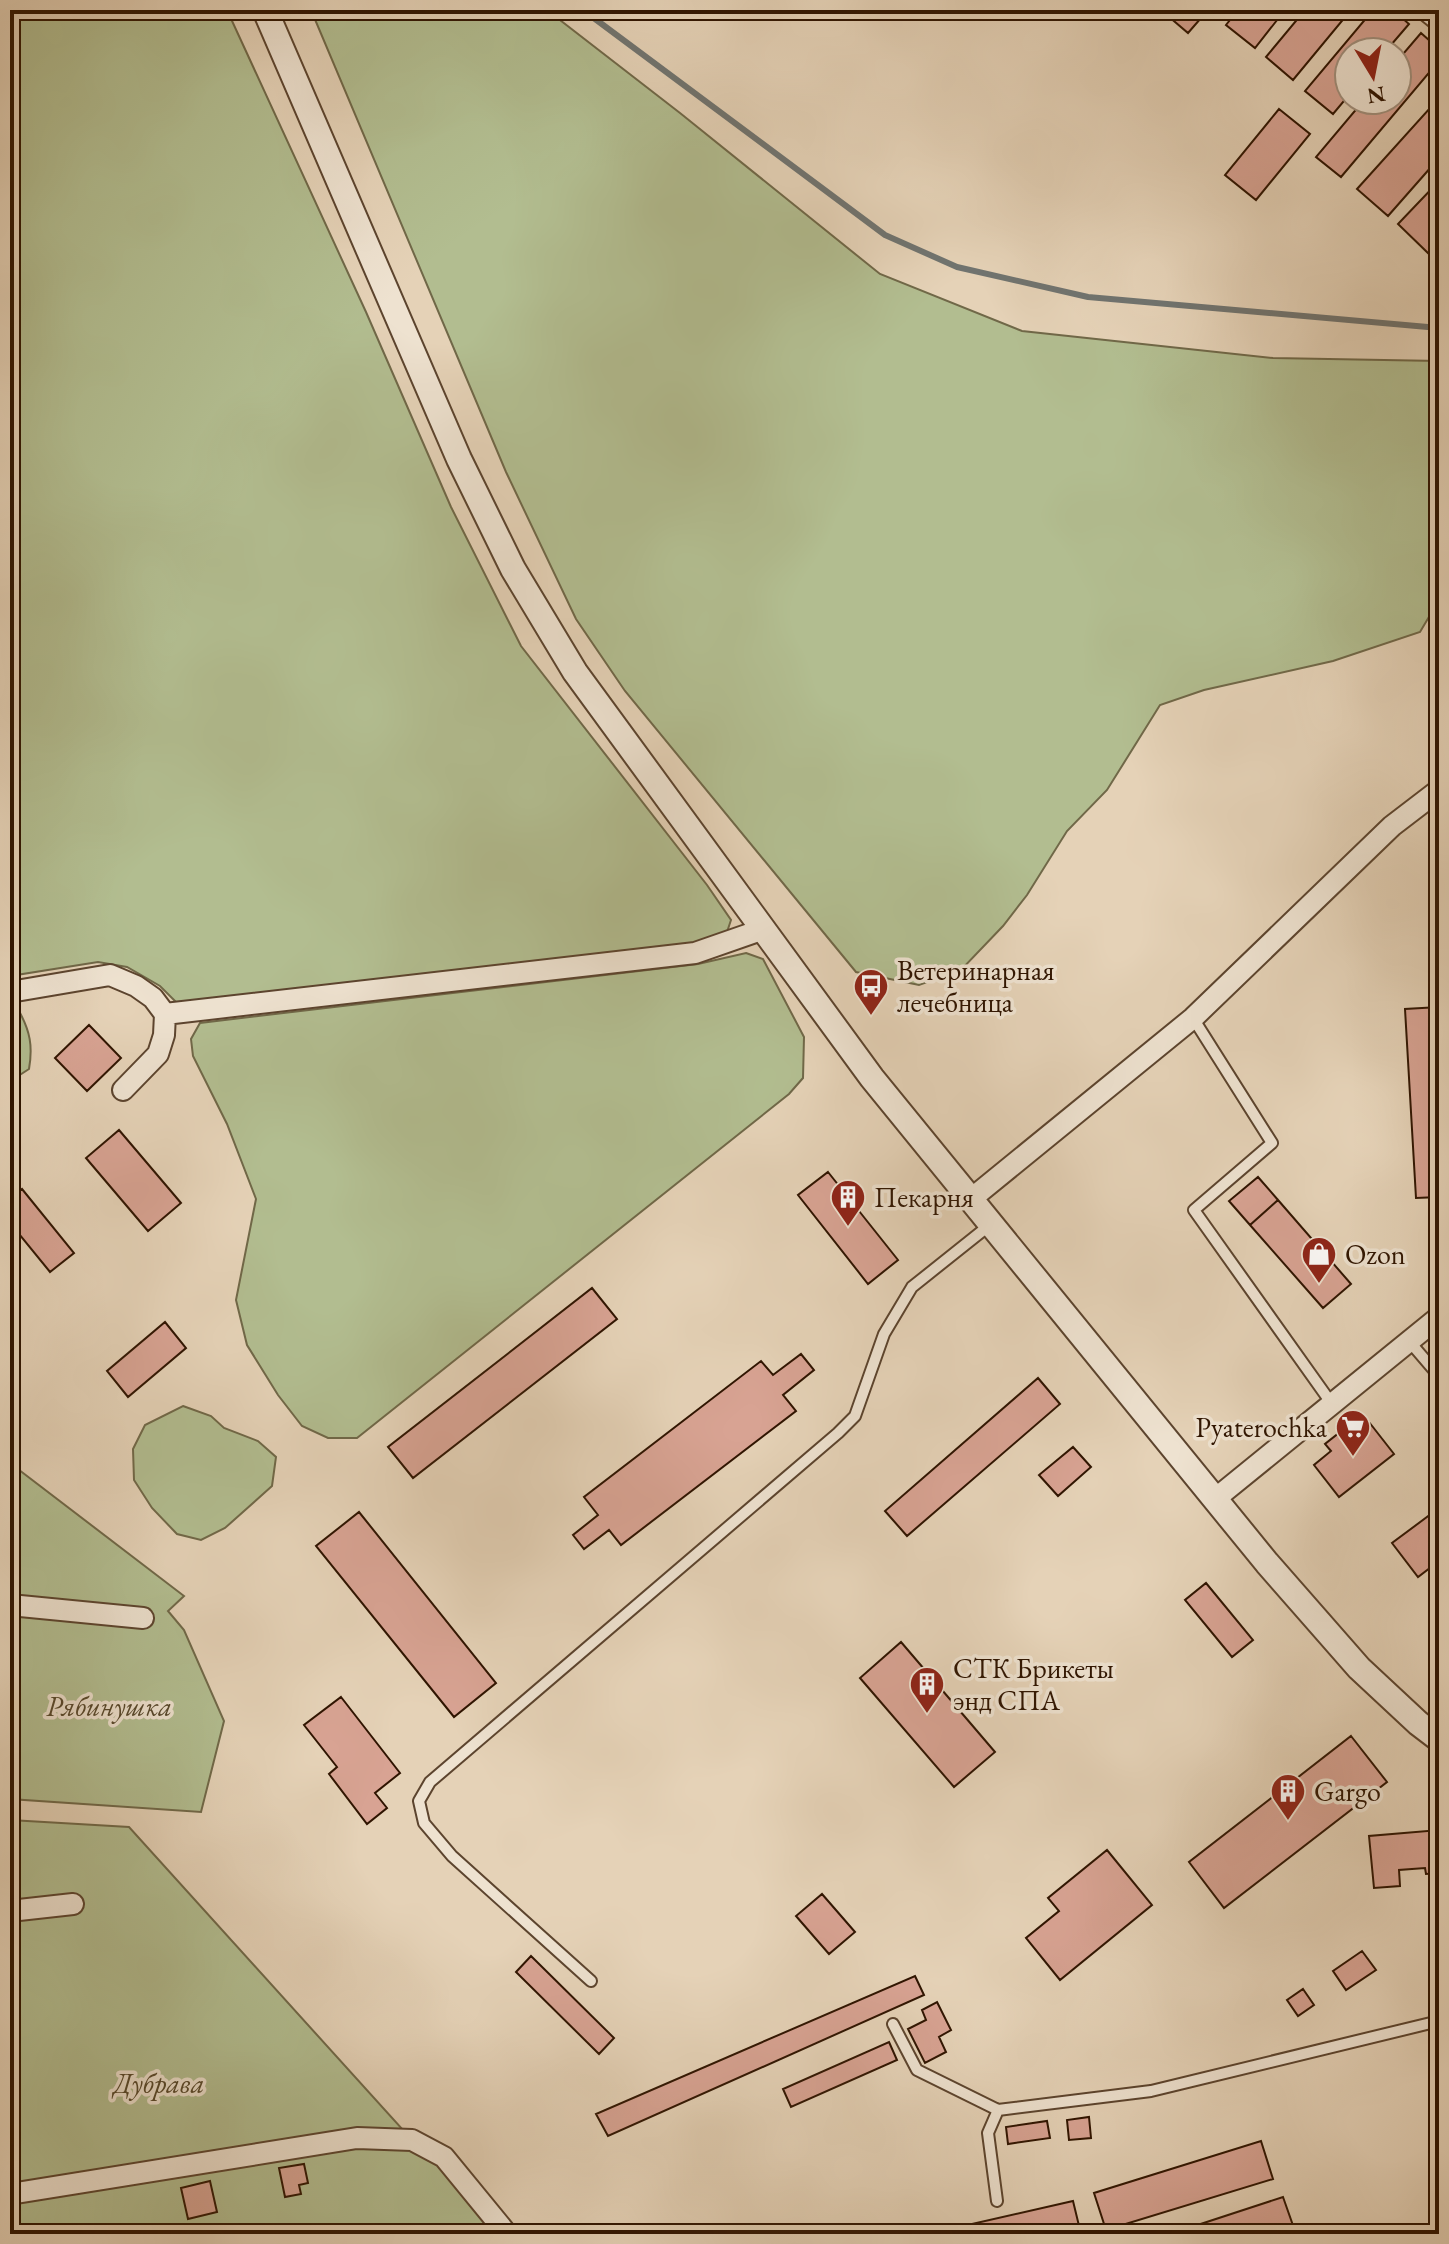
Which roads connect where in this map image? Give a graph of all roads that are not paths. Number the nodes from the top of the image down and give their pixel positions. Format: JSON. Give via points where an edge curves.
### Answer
{"nodes":[{"id":1,"x":265,"y":10,"type":"edge"},
{"id":2,"x":1418,"y":10,"type":"edge"},
{"id":3,"x":1439,"y":27,"type":"edge"},
{"id":4,"x":1439,"y":790,"type":"edge"},
{"id":5,"x":764,"y":929,"type":"junction"},
{"id":6,"x":10,"y":992,"type":"edge"},
{"id":7,"x":165,"y":1014,"type":"junction"},
{"id":8,"x":1193,"y":1018,"type":"junction"},
{"id":9,"x":123,"y":1090,"type":"dead end"},
{"id":10,"x":971,"y":1199,"type":"junction"},
{"id":11,"x":991,"y":1224,"type":"junction"},
{"id":12,"x":1439,"y":1317,"type":"edge"},
{"id":13,"x":1409,"y":1341,"type":"junction"},
{"id":14,"x":1439,"y":1376,"type":"edge"},
{"id":15,"x":1332,"y":1404,"type":"junction"},
{"id":16,"x":1215,"y":1499,"type":"junction"},
{"id":17,"x":10,"y":1605,"type":"edge"},
{"id":18,"x":143,"y":1618,"type":"dead end"},
{"id":19,"x":1439,"y":1739,"type":"edge"},
{"id":20,"x":73,"y":1904,"type":"dead end"},
{"id":21,"x":10,"y":1911,"type":"edge"},
{"id":22,"x":591,"y":1981,"type":"dead end"},
{"id":23,"x":1439,"y":2021,"type":"edge"},
{"id":24,"x":893,"y":2024,"type":"dead end"},
{"id":25,"x":998,"y":2110,"type":"junction"},
{"id":26,"x":10,"y":2194,"type":"edge"},
{"id":27,"x":997,"y":2201,"type":"dead end"},
{"id":28,"x":507,"y":2234,"type":"edge"}],
"edges":[{"from":1,"to":5,"type":"street","via":[[459,459],[513,569],[575,672]]},
{"from":2,"to":3,"type":"lane"},
{"from":4,"to":8,"type":"street","via":[[1392,826]]},
{"from":5,"to":7,"type":"street","via":[[695,953]]},
{"from":5,"to":10,"type":"street","via":[[872,1078]]},
{"from":6,"to":7,"type":"street","via":[[110,975],[153,998]]},
{"from":7,"to":9,"type":"street","via":[[158,1054]]},
{"from":8,"to":10,"type":"street"},
{"from":8,"to":15,"type":"lane","via":[[1272,1143],[1194,1210]]},
{"from":10,"to":11,"type":"street"},
{"from":11,"to":16,"type":"street"},
{"from":11,"to":22,"type":"lane","via":[[912,1287],[884,1334],[855,1416],[430,1782],[419,1801],[424,1823],[452,1856]]},
{"from":12,"to":13,"type":"street"},
{"from":13,"to":14,"type":"lane"},
{"from":13,"to":15,"type":"street"},
{"from":15,"to":16,"type":"street"},
{"from":16,"to":19,"type":"street","via":[[1359,1668]]},
{"from":17,"to":18,"type":"street"},
{"from":20,"to":21,"type":"street"},
{"from":23,"to":25,"type":"lane","via":[[1151,2091]]},
{"from":24,"to":25,"type":"lane","via":[[917,2070]]},
{"from":25,"to":27,"type":"lane","via":[[988,2133]]},
{"from":26,"to":28,"type":"street","via":[[357,2138],[412,2140],[444,2157]]}]}
